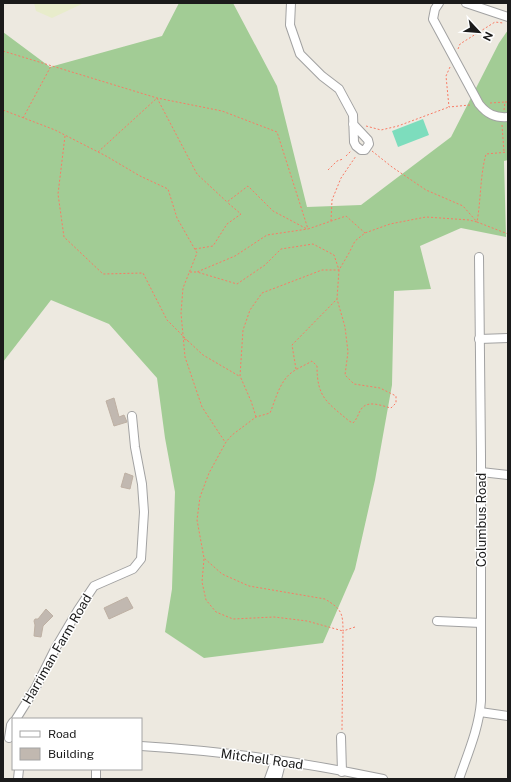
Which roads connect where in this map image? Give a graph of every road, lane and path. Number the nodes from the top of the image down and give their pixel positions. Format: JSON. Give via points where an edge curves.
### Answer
{"nodes":[{"id":1,"x":291,"y":3,"type":"edge"},
{"id":2,"x":439,"y":3,"type":"edge"},
{"id":3,"x":466,"y":3,"type":"edge"},
{"id":4,"x":508,"y":17,"type":"edge"},
{"id":5,"x":3,"y":51,"type":"edge"},
{"id":6,"x":51,"y":66,"type":"junction"},
{"id":7,"x":156,"y":98,"type":"junction"},
{"id":8,"x":508,"y":102,"type":"edge"},
{"id":9,"x":449,"y":107,"type":"dead end"},
{"id":10,"x":3,"y":110,"type":"edge"},
{"id":11,"x":506,"y":117,"type":"edge"},
{"id":12,"x":23,"y":118,"type":"junction"},
{"id":13,"x":353,"y":124,"type":"junction"},
{"id":14,"x":66,"y":136,"type":"junction"},
{"id":15,"x":364,"y":148,"type":"junction"},
{"id":16,"x":98,"y":152,"type":"junction"},
{"id":17,"x":504,"y":152,"type":"junction"},
{"id":18,"x":508,"y":152,"type":"edge"},
{"id":19,"x":344,"y":159,"type":"dead end"},
{"id":20,"x":328,"y":170,"type":"dead end"},
{"id":21,"x":227,"y":202,"type":"junction"},
{"id":22,"x":331,"y":221,"type":"junction"},
{"id":23,"x":477,"y":222,"type":"junction"},
{"id":24,"x":308,"y":229,"type":"junction"},
{"id":25,"x":365,"y":233,"type":"junction"},
{"id":26,"x":508,"y":234,"type":"edge"},
{"id":27,"x":195,"y":249,"type":"junction"},
{"id":28,"x":479,"y":257,"type":"dead end"},
{"id":29,"x":339,"y":270,"type":"junction"},
{"id":30,"x":190,"y":272,"type":"junction"},
{"id":31,"x":197,"y":272,"type":"junction"},
{"id":32,"x":337,"y":299,"type":"junction"},
{"id":33,"x":508,"y":338,"type":"edge"},
{"id":34,"x":184,"y":339,"type":"junction"},
{"id":35,"x":479,"y":339,"type":"junction"},
{"id":36,"x":188,"y":341,"type":"junction"},
{"id":37,"x":296,"y":370,"type":"junction"},
{"id":38,"x":240,"y":376,"type":"junction"},
{"id":39,"x":132,"y":416,"type":"dead end"},
{"id":40,"x":256,"y":417,"type":"junction"},
{"id":41,"x":226,"y":442,"type":"junction"},
{"id":42,"x":481,"y":472,"type":"junction"},
{"id":43,"x":508,"y":475,"type":"edge"},
{"id":44,"x":204,"y":558,"type":"junction"},
{"id":45,"x":437,"y":621,"type":"dead end"},
{"id":46,"x":481,"y":623,"type":"junction"},
{"id":47,"x":355,"y":628,"type":"dead end"},
{"id":48,"x":343,"y":631,"type":"junction"},
{"id":49,"x":480,"y":712,"type":"junction"},
{"id":50,"x":508,"y":716,"type":"edge"},
{"id":51,"x":17,"y":718,"type":"edge"},
{"id":52,"x":12,"y":724,"type":"edge"},
{"id":53,"x":8,"y":737,"type":"edge"},
{"id":54,"x":341,"y":737,"type":"joint"},
{"id":55,"x":142,"y":746,"type":"edge"},
{"id":56,"x":278,"y":760,"type":"junction"},
{"id":57,"x":342,"y":772,"type":"junction"},
{"id":58,"x":269,"y":779,"type":"edge"},
{"id":59,"x":277,"y":779,"type":"edge"},
{"id":60,"x":383,"y":779,"type":"edge"},
{"id":61,"x":459,"y":779,"type":"edge"}],
"edges":[{"from":1,"to":13,"type":"street","via":[[290,25],[300,54],[339,89],[353,114]]},
{"from":2,"to":11,"type":"street","via":[[433,19],[479,104],[485,112]]},
{"from":3,"to":4,"type":"street"},
{"from":5,"to":6,"type":"path"},
{"from":6,"to":7,"type":"path"},
{"from":6,"to":12,"type":"path"},
{"from":7,"to":16,"type":"path"},
{"from":7,"to":21,"type":"path","via":[[197,174]]},
{"from":7,"to":24,"type":"path","via":[[222,111],[277,132]]},
{"from":8,"to":11,"type":"path","via":[[505,102]]},
{"from":9,"to":13,"type":"path","via":[[381,130]]},
{"from":10,"to":12,"type":"path"},
{"from":11,"to":17,"type":"path","via":[[502,127]]},
{"from":12,"to":14,"type":"path"},
{"from":13,"to":15,"type":"street","via":[[354,142],[356,146]]},
{"from":13,"to":15,"type":"street","via":[[368,140]]},
{"from":14,"to":16,"type":"path"},
{"from":14,"to":36,"type":"path","via":[[58,194],[64,237],[103,274],[143,272],[167,320]]},
{"from":15,"to":22,"type":"path","via":[[341,178],[332,200]]},
{"from":15,"to":23,"type":"path","via":[[426,190],[462,206]]},
{"from":16,"to":27,"type":"path","via":[[168,189],[177,218]]},
{"from":17,"to":18,"type":"path"},
{"from":17,"to":23,"type":"path","via":[[486,154]]},
{"from":19,"to":20,"type":"path"},
{"from":21,"to":24,"type":"path","via":[[248,186],[273,211]]},
{"from":21,"to":27,"type":"path","via":[[241,214],[227,224],[213,246]]},
{"from":22,"to":24,"type":"path"},
{"from":22,"to":25,"type":"path","via":[[346,216]]},
{"from":23,"to":25,"type":"path","via":[[426,217],[390,224]]},
{"from":23,"to":26,"type":"path"},
{"from":24,"to":31,"type":"path","via":[[267,235],[235,256]]},
{"from":25,"to":29,"type":"path","via":[[356,241]]},
{"from":27,"to":30,"type":"path","via":[[197,253]]},
{"from":28,"to":35,"type":"street","name":"Columbus Road"},
{"from":29,"to":31,"type":"path","via":[[334,255],[313,244],[281,249],[265,265],[237,284]]},
{"from":29,"to":32,"type":"path"},
{"from":29,"to":38,"type":"path","via":[[322,270],[262,294],[250,310],[243,330]]},
{"from":30,"to":31,"type":"path"},
{"from":30,"to":34,"type":"path","via":[[183,288],[181,313]]},
{"from":32,"to":37,"type":"path","via":[[292,346]]},
{"from":32,"to":37,"type":"path","via":[[345,327],[348,352],[345,375],[354,384],[380,388],[396,396],[396,403],[391,408],[367,405],[362,408],[357,419],[349,421],[328,403],[319,390],[317,366],[312,361]]},
{"from":33,"to":35,"type":"street"},
{"from":34,"to":36,"type":"path"},
{"from":34,"to":41,"type":"path","via":[[185,357],[202,407]]},
{"from":35,"to":42,"type":"street","name":"Columbus Road"},
{"from":36,"to":38,"type":"path","via":[[202,355]]},
{"from":37,"to":40,"type":"path","via":[[280,387],[270,412]]},
{"from":38,"to":40,"type":"path"},
{"from":39,"to":51,"type":"street","name":"Harriman Farm Road","via":[[144,512],[141,558],[133,569],[94,586]]},
{"from":40,"to":41,"type":"path"},
{"from":41,"to":44,"type":"path","via":[[209,473],[200,497],[197,520]]},
{"from":42,"to":43,"type":"street"},
{"from":42,"to":46,"type":"street","name":"Columbus Road"},
{"from":44,"to":48,"type":"path","via":[[222,574],[249,586],[325,599],[343,615]]},
{"from":44,"to":48,"type":"path","via":[[203,588],[206,600],[216,612],[233,619],[274,617],[307,621]]},
{"from":45,"to":46,"type":"street"},
{"from":46,"to":49,"type":"street","name":"Columbus Road"},
{"from":47,"to":48,"type":"path"},
{"from":48,"to":54,"type":"path"},
{"from":49,"to":50,"type":"street"},
{"from":49,"to":61,"type":"street","name":"Columbus Road"},
{"from":52,"to":53,"type":"street"},
{"from":54,"to":57,"type":"street"},
{"from":55,"to":56,"type":"street","name":"Mitchell Road"},
{"from":56,"to":57,"type":"street","name":"Mitchell Road"},
{"from":56,"to":58,"type":"street"},
{"from":56,"to":59,"type":"street","via":[[280,767]]},
{"from":57,"to":60,"type":"street","name":"Mitchell Road"}]}
